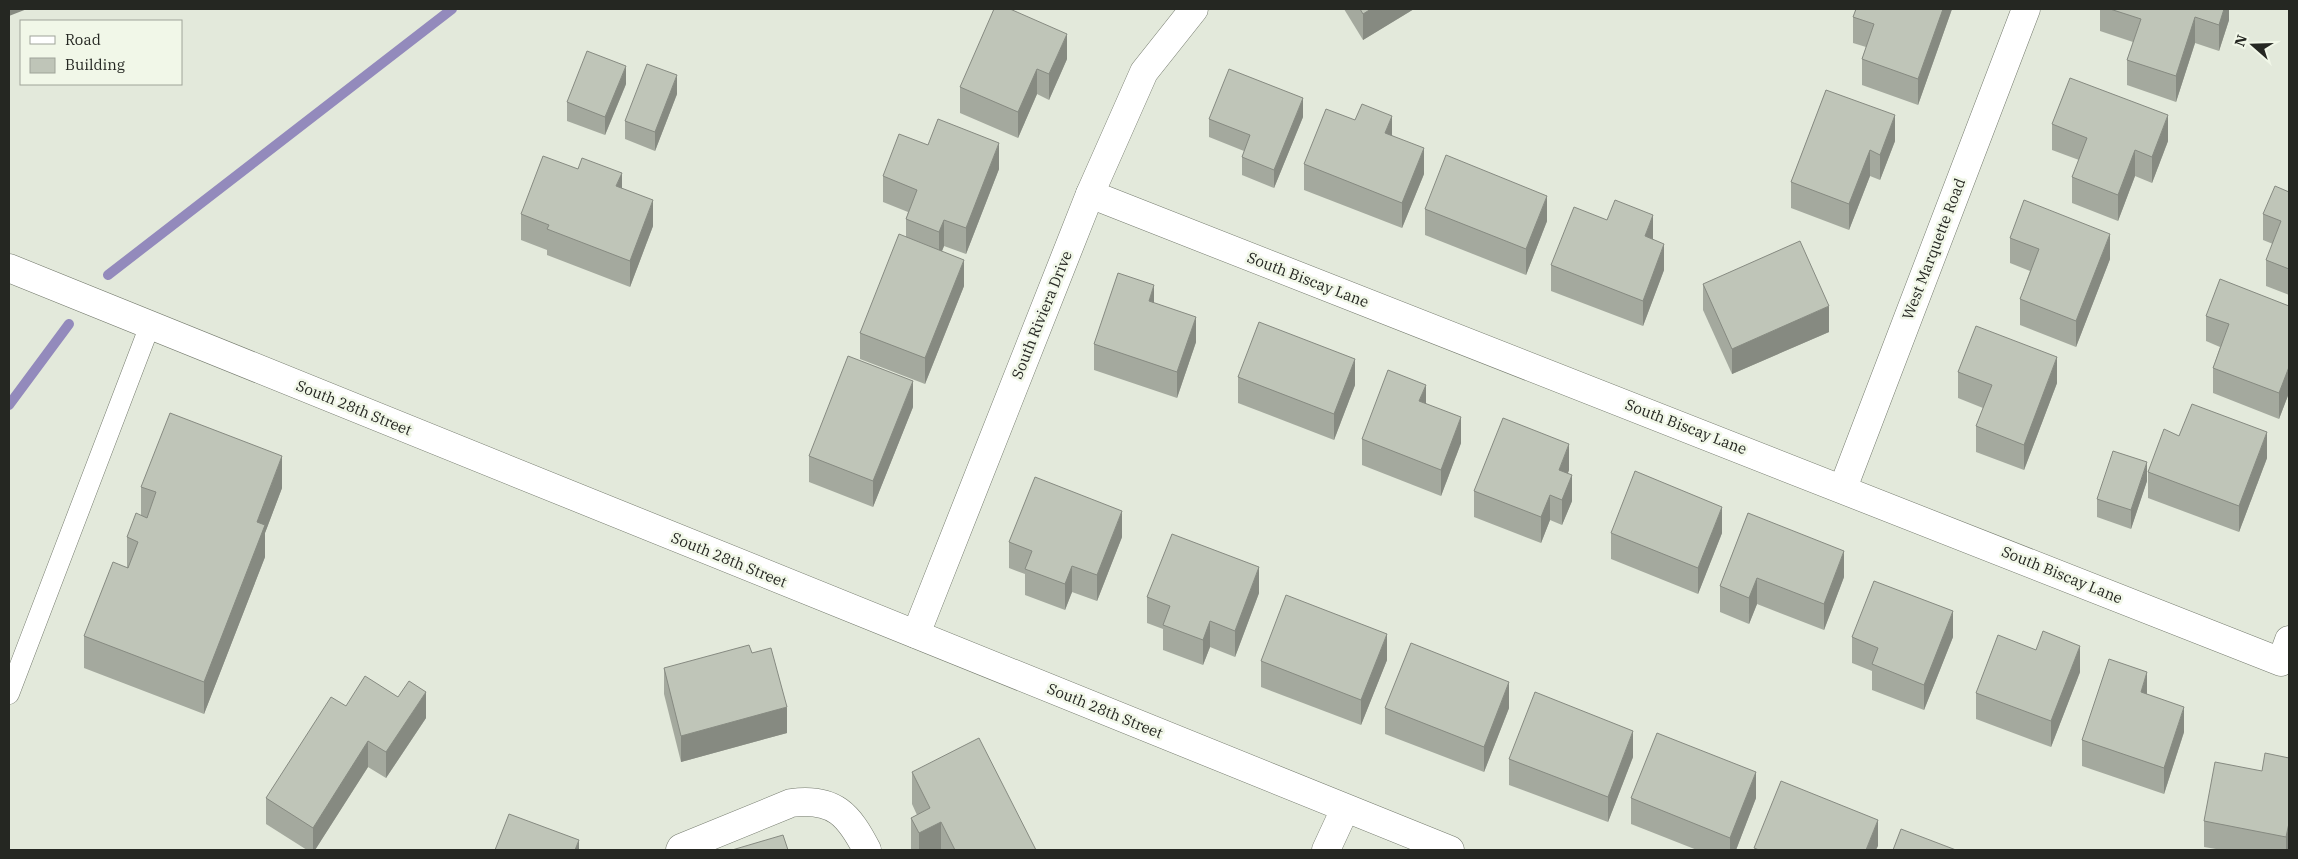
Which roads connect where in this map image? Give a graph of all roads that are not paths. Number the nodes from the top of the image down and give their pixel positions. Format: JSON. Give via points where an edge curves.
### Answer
{"nodes":[{"id":1,"x":1194,"y":9,"type":"edge"},
{"id":2,"x":2026,"y":9,"type":"edge"},
{"id":3,"x":1090,"y":194,"type":"junction"},
{"id":4,"x":9,"y":268,"type":"edge"},
{"id":5,"x":150,"y":325,"type":"junction"},
{"id":6,"x":1843,"y":488,"type":"junction"},
{"id":7,"x":916,"y":634,"type":"junction"},
{"id":8,"x":2285,"y":651,"type":"edge"},
{"id":9,"x":9,"y":694,"type":"edge"},
{"id":10,"x":1345,"y":809,"type":"junction"},
{"id":11,"x":680,"y":850,"type":"edge"},
{"id":12,"x":867,"y":850,"type":"edge"},
{"id":13,"x":1326,"y":850,"type":"edge"},
{"id":14,"x":1450,"y":850,"type":"edge"}],
"edges":[{"from":1,"to":3,"type":"street","name":"South Riviera Drive","via":[[1144,72]]},
{"from":2,"to":6,"type":"street","name":"West Marquette Road"},
{"from":3,"to":6,"type":"street","name":"South Biscay Lane"},
{"from":3,"to":7,"type":"street","name":"South Riviera Drive"},
{"from":4,"to":5,"type":"street","name":"South 28th Street"},
{"from":5,"to":7,"type":"street","name":"South 28th Street"},
{"from":5,"to":9,"type":"lane"},
{"from":6,"to":8,"type":"street","name":"South Biscay Lane"},
{"from":7,"to":10,"type":"street","name":"South 28th Street"},
{"from":10,"to":13,"type":"street"},
{"from":10,"to":14,"type":"street","name":"South 28th Street"},
{"from":11,"to":12,"type":"street","via":[[791,803],[805,801],[832,807],[850,820]]}]}
